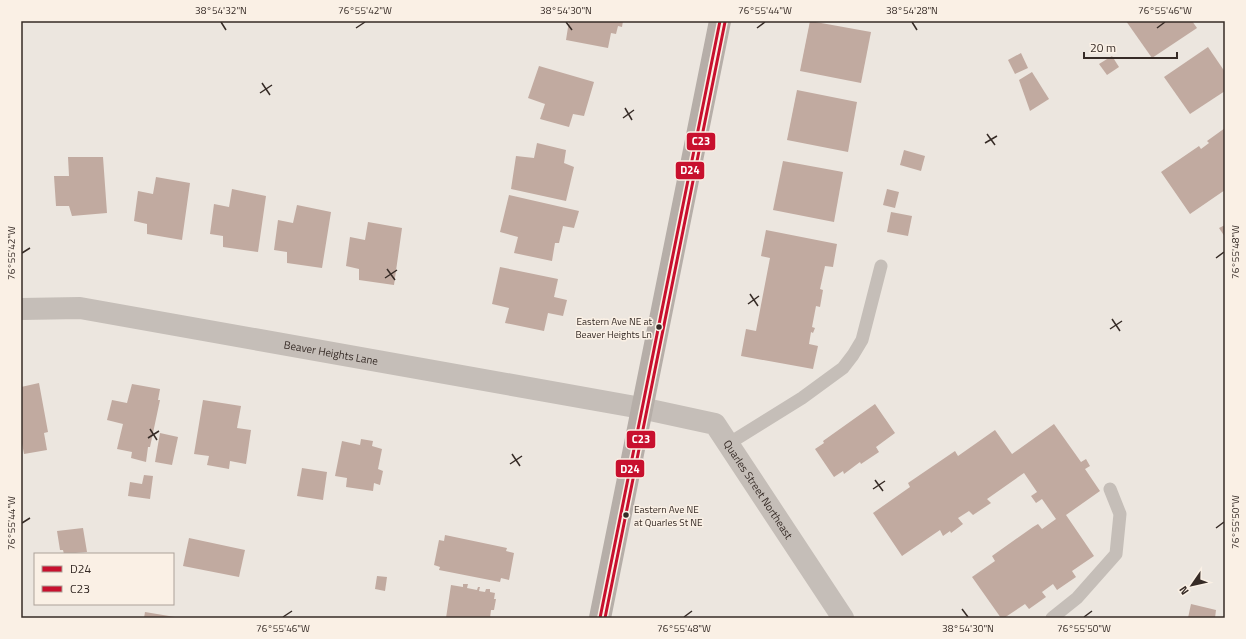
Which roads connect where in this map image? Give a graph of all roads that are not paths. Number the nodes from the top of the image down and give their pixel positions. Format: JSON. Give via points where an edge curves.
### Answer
{"nodes":[{"id":1,"x":720,"y":21,"type":"edge"},
{"id":2,"x":881,"y":266,"type":"dead end"},
{"id":3,"x":21,"y":308,"type":"edge"},
{"id":4,"x":641,"y":408,"type":"junction"},
{"id":5,"x":728,"y":444,"type":"junction"},
{"id":6,"x":1110,"y":489,"type":"dead end"},
{"id":7,"x":600,"y":618,"type":"edge"},
{"id":8,"x":843,"y":618,"type":"edge"},
{"id":9,"x":1052,"y":618,"type":"edge"}],
"edges":[{"from":1,"to":4,"type":"main road"},
{"from":2,"to":5,"type":"lane","via":[[862,340],[843,368],[802,398]]},
{"from":3,"to":4,"type":"street","name":"Beaver Heights Lane","via":[[80,308]]},
{"from":4,"to":5,"type":"street","name":"Quarles Street Northeast","via":[[715,424]]},
{"from":4,"to":7,"type":"main road"},
{"from":5,"to":8,"type":"street","name":"Quarles Street Northeast"},
{"from":6,"to":9,"type":"lane","via":[[1120,514],[1116,554],[1077,598]]}]}
